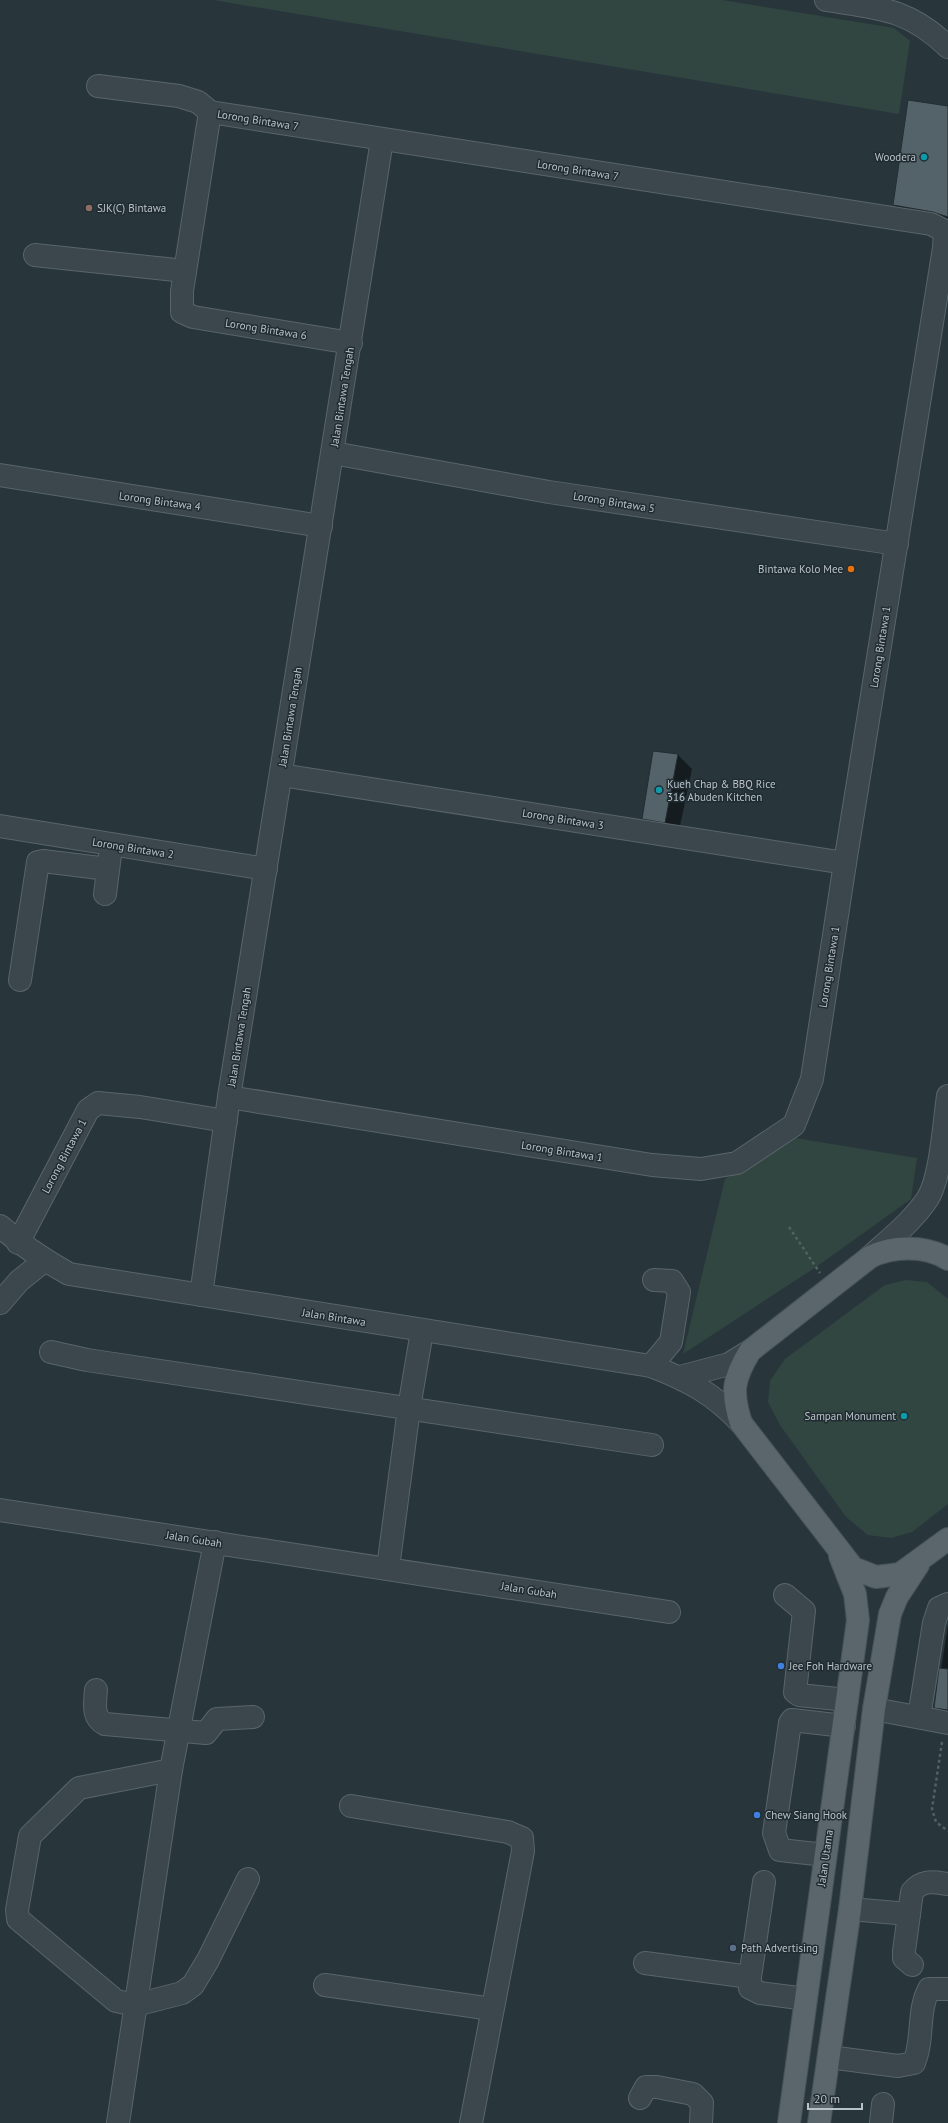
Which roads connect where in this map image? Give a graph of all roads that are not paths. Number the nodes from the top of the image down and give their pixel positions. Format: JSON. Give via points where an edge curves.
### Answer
{"nodes":[{"id":1,"x":826,"y":0,"type":"edge"},
{"id":2,"x":948,"y":47,"type":"edge"},
{"id":3,"x":98,"y":86,"type":"dead end"},
{"id":4,"x":210,"y":112,"type":"junction"},
{"id":5,"x":382,"y":140,"type":"junction"},
{"id":6,"x":945,"y":231,"type":"joint"},
{"id":7,"x":35,"y":255,"type":"dead end"},
{"id":8,"x":185,"y":271,"type":"junction"},
{"id":9,"x":350,"y":343,"type":"junction"},
{"id":10,"x":333,"y":452,"type":"junction"},
{"id":11,"x":0,"y":475,"type":"edge"},
{"id":12,"x":321,"y":526,"type":"junction"},
{"id":13,"x":897,"y":544,"type":"junction"},
{"id":14,"x":281,"y":775,"type":"junction"},
{"id":15,"x":0,"y":826,"type":"edge"},
{"id":16,"x":112,"y":844,"type":"junction"},
{"id":17,"x":845,"y":863,"type":"junction"},
{"id":18,"x":108,"y":869,"type":"junction"},
{"id":19,"x":266,"y":869,"type":"junction"},
{"id":20,"x":105,"y":894,"type":"dead end"},
{"id":21,"x":20,"y":980,"type":"dead end"},
{"id":22,"x":948,"y":1096,"type":"edge"},
{"id":23,"x":229,"y":1097,"type":"junction"},
{"id":24,"x":226,"y":1121,"type":"junction"},
{"id":25,"x":0,"y":1226,"type":"edge"},
{"id":26,"x":18,"y":1243,"type":"junction"},
{"id":27,"x":870,"y":1257,"type":"junction"},
{"id":28,"x":948,"y":1259,"type":"edge"},
{"id":29,"x":44,"y":1261,"type":"junction"},
{"id":30,"x":654,"y":1280,"type":"dead end"},
{"id":31,"x":201,"y":1295,"type":"junction"},
{"id":32,"x":0,"y":1303,"type":"edge"},
{"id":33,"x":422,"y":1331,"type":"junction"},
{"id":34,"x":750,"y":1351,"type":"junction"},
{"id":35,"x":52,"y":1352,"type":"dead end"},
{"id":36,"x":651,"y":1366,"type":"junction"},
{"id":37,"x":680,"y":1377,"type":"junction"},
{"id":38,"x":409,"y":1408,"type":"junction"},
{"id":39,"x":741,"y":1423,"type":"junction"},
{"id":40,"x":652,"y":1445,"type":"dead end"},
{"id":41,"x":0,"y":1510,"type":"edge"},
{"id":42,"x":948,"y":1539,"type":"edge"},
{"id":43,"x":215,"y":1542,"type":"junction"},
{"id":44,"x":837,"y":1548,"type":"junction"},
{"id":45,"x":923,"y":1557,"type":"junction"},
{"id":46,"x":388,"y":1568,"type":"junction"},
{"id":47,"x":785,"y":1594,"type":"dead end"},
{"id":48,"x":948,"y":1604,"type":"edge"},
{"id":49,"x":669,"y":1612,"type":"dead end"},
{"id":50,"x":96,"y":1690,"type":"dead end"},
{"id":51,"x":847,"y":1700,"type":"junction"},
{"id":52,"x":874,"y":1709,"type":"junction"},
{"id":53,"x":919,"y":1716,"type":"junction"},
{"id":54,"x":253,"y":1717,"type":"dead end"},
{"id":55,"x":946,"y":1722,"type":"edge"},
{"id":56,"x":844,"y":1726,"type":"junction"},
{"id":57,"x":178,"y":1729,"type":"junction"},
{"id":58,"x":171,"y":1770,"type":"junction"},
{"id":59,"x":351,"y":1806,"type":"dead end"},
{"id":60,"x":825,"y":1855,"type":"junction"},
{"id":61,"x":248,"y":1879,"type":"dead end"},
{"id":62,"x":764,"y":1882,"type":"dead end"},
{"id":63,"x":948,"y":1884,"type":"edge"},
{"id":64,"x":850,"y":1909,"type":"junction"},
{"id":65,"x":909,"y":1914,"type":"junction"},
{"id":66,"x":645,"y":1963,"type":"dead end"},
{"id":67,"x":912,"y":1965,"type":"dead end"},
{"id":68,"x":750,"y":1977,"type":"junction"},
{"id":69,"x":325,"y":1985,"type":"dead end"},
{"id":70,"x":948,"y":1990,"type":"edge"},
{"id":71,"x":806,"y":1998,"type":"junction"},
{"id":72,"x":136,"y":2005,"type":"junction"},
{"id":73,"x":492,"y":2009,"type":"junction"},
{"id":74,"x":829,"y":2057,"type":"junction"},
{"id":75,"x":640,"y":2098,"type":"dead end"},
{"id":76,"x":118,"y":2123,"type":"edge"},
{"id":77,"x":471,"y":2123,"type":"edge"},
{"id":78,"x":701,"y":2123,"type":"edge"},
{"id":79,"x":789,"y":2123,"type":"edge"},
{"id":80,"x":819,"y":2123,"type":"edge"}],
"edges":[{"from":1,"to":2,"type":"street","via":[[897,12],[919,23]]},
{"from":3,"to":4,"type":"street","via":[[179,96],[198,102]]},
{"from":4,"to":5,"type":"street","name":"Lorong Bintawa 7"},
{"from":4,"to":8,"type":"street"},
{"from":5,"to":6,"type":"street","name":"Lorong Bintawa 7","via":[[931,224]]},
{"from":5,"to":9,"type":"street","name":"Jalan Bintawa Tengah"},
{"from":6,"to":13,"type":"street","name":"Lorong Bintawa 1"},
{"from":7,"to":8,"type":"street"},
{"from":8,"to":9,"type":"street","name":"Lorong Bintawa 6","via":[[182,312],[193,317]]},
{"from":9,"to":10,"type":"street","name":"Jalan Bintawa Tengah"},
{"from":10,"to":12,"type":"street","name":"Jalan Bintawa Tengah"},
{"from":10,"to":13,"type":"street","name":"Lorong Bintawa 5","via":[[549,492]]},
{"from":11,"to":12,"type":"street","name":"Lorong Bintawa 4"},
{"from":12,"to":14,"type":"street","name":"Jalan Bintawa Tengah"},
{"from":13,"to":17,"type":"street","name":"Lorong Bintawa 1"},
{"from":14,"to":17,"type":"street","name":"Lorong Bintawa 3"},
{"from":14,"to":19,"type":"street","name":"Jalan Bintawa Tengah"},
{"from":15,"to":16,"type":"street","name":"Lorong Bintawa 2"},
{"from":16,"to":18,"type":"street"},
{"from":16,"to":19,"type":"street","name":"Lorong Bintawa 2"},
{"from":17,"to":23,"type":"street","name":"Lorong Bintawa 1","via":[[812,1079],[794,1125],[737,1164],[701,1169],[652,1165]]},
{"from":18,"to":20,"type":"street"},
{"from":18,"to":21,"type":"street","via":[[38,862]]},
{"from":19,"to":23,"type":"street","name":"Jalan Bintawa Tengah"},
{"from":22,"to":27,"type":"street","via":[[936,1177],[929,1197],[917,1214]]},
{"from":23,"to":24,"type":"street","name":"Jalan Bintawa Tengah"},
{"from":24,"to":26,"type":"street","name":"Lorong Bintawa 1","via":[[98,1103],[88,1110]]},
{"from":24,"to":31,"type":"street","name":"Jalan Bintawa Tengah"},
{"from":25,"to":26,"type":"street","name":"Jalan Bintawa"},
{"from":26,"to":29,"type":"street","name":"Jalan Bintawa"},
{"from":27,"to":28,"type":"main road","via":[[884,1250],[903,1249],[925,1250]]},
{"from":27,"to":34,"type":"main road"},
{"from":29,"to":31,"type":"street","name":"Jalan Bintawa","via":[[69,1274]]},
{"from":29,"to":32,"type":"street","via":[[19,1281]]},
{"from":30,"to":36,"type":"street","via":[[672,1281],[679,1292],[670,1342]]},
{"from":31,"to":33,"type":"street","name":"Jalan Bintawa"},
{"from":33,"to":36,"type":"street","name":"Jalan Bintawa","via":[[488,1339]]},
{"from":33,"to":38,"type":"street"},
{"from":34,"to":37,"type":"street","via":[[729,1364]]},
{"from":34,"to":39,"type":"main road","via":[[734,1383],[735,1404]]},
{"from":35,"to":38,"type":"street","via":[[87,1360]]},
{"from":36,"to":37,"type":"street","name":"Jalan Bintawa"},
{"from":37,"to":39,"type":"street","name":"Jalan Bintawa","via":[[713,1396]]},
{"from":38,"to":40,"type":"street"},
{"from":38,"to":46,"type":"street"},
{"from":39,"to":44,"type":"main road"},
{"from":41,"to":43,"type":"street","name":"Jalan Gubah"},
{"from":42,"to":45,"type":"main road"},
{"from":43,"to":46,"type":"street","name":"Jalan Gubah"},
{"from":43,"to":57,"type":"street"},
{"from":44,"to":45,"type":"main road","via":[[853,1568],[876,1577],[900,1574]]},
{"from":44,"to":51,"type":"main road","name":"Jalan Utama","via":[[855,1594],[858,1620]]},
{"from":45,"to":52,"type":"main road","via":[[897,1597],[890,1614]]},
{"from":46,"to":49,"type":"street","name":"Jalan Gubah"},
{"from":47,"to":51,"type":"street","via":[[804,1611],[795,1692],[799,1695]]},
{"from":48,"to":53,"type":"street","via":[[939,1608],[934,1623]]},
{"from":50,"to":57,"type":"street","via":[[95,1713],[105,1724]]},
{"from":51,"to":56,"type":"main road","name":"Jalan Utama"},
{"from":52,"to":53,"type":"street"},
{"from":52,"to":64,"type":"main road"},
{"from":53,"to":55,"type":"street"},
{"from":54,"to":57,"type":"street","via":[[217,1719],[206,1733]]},
{"from":56,"to":60,"type":"main road","name":"Jalan Utama"},
{"from":56,"to":60,"type":"street","via":[[792,1720],[789,1731],[774,1833],[776,1842],[780,1850]]},
{"from":57,"to":58,"type":"street"},
{"from":58,"to":72,"type":"street"},
{"from":58,"to":72,"type":"street","via":[[79,1788],[70,1795],[30,1836],[17,1910],[18,1919],[116,2001]]},
{"from":59,"to":73,"type":"street","via":[[508,1832],[522,1838],[523,1851]]},
{"from":60,"to":71,"type":"main road","name":"Jalan Utama"},
{"from":61,"to":72,"type":"street","via":[[193,1985],[182,1993]]},
{"from":62,"to":68,"type":"street"},
{"from":63,"to":65,"type":"street","via":[[928,1882],[917,1885],[912,1892]]},
{"from":64,"to":65,"type":"street"},
{"from":64,"to":74,"type":"main road"},
{"from":65,"to":67,"type":"street","via":[[904,1958]]},
{"from":66,"to":68,"type":"street"},
{"from":68,"to":71,"type":"street","via":[[750,1988],[760,1993]]},
{"from":69,"to":73,"type":"street"},
{"from":70,"to":74,"type":"street","via":[[929,1989],[924,2000],[919,2051],[914,2063],[898,2066]]},
{"from":71,"to":79,"type":"main road","name":"Jalan Utama"},
{"from":72,"to":76,"type":"street"},
{"from":73,"to":77,"type":"street"},
{"from":74,"to":80,"type":"main road"},
{"from":75,"to":78,"type":"street","via":[[646,2087],[657,2086],[693,2094],[702,2103]]}]}
